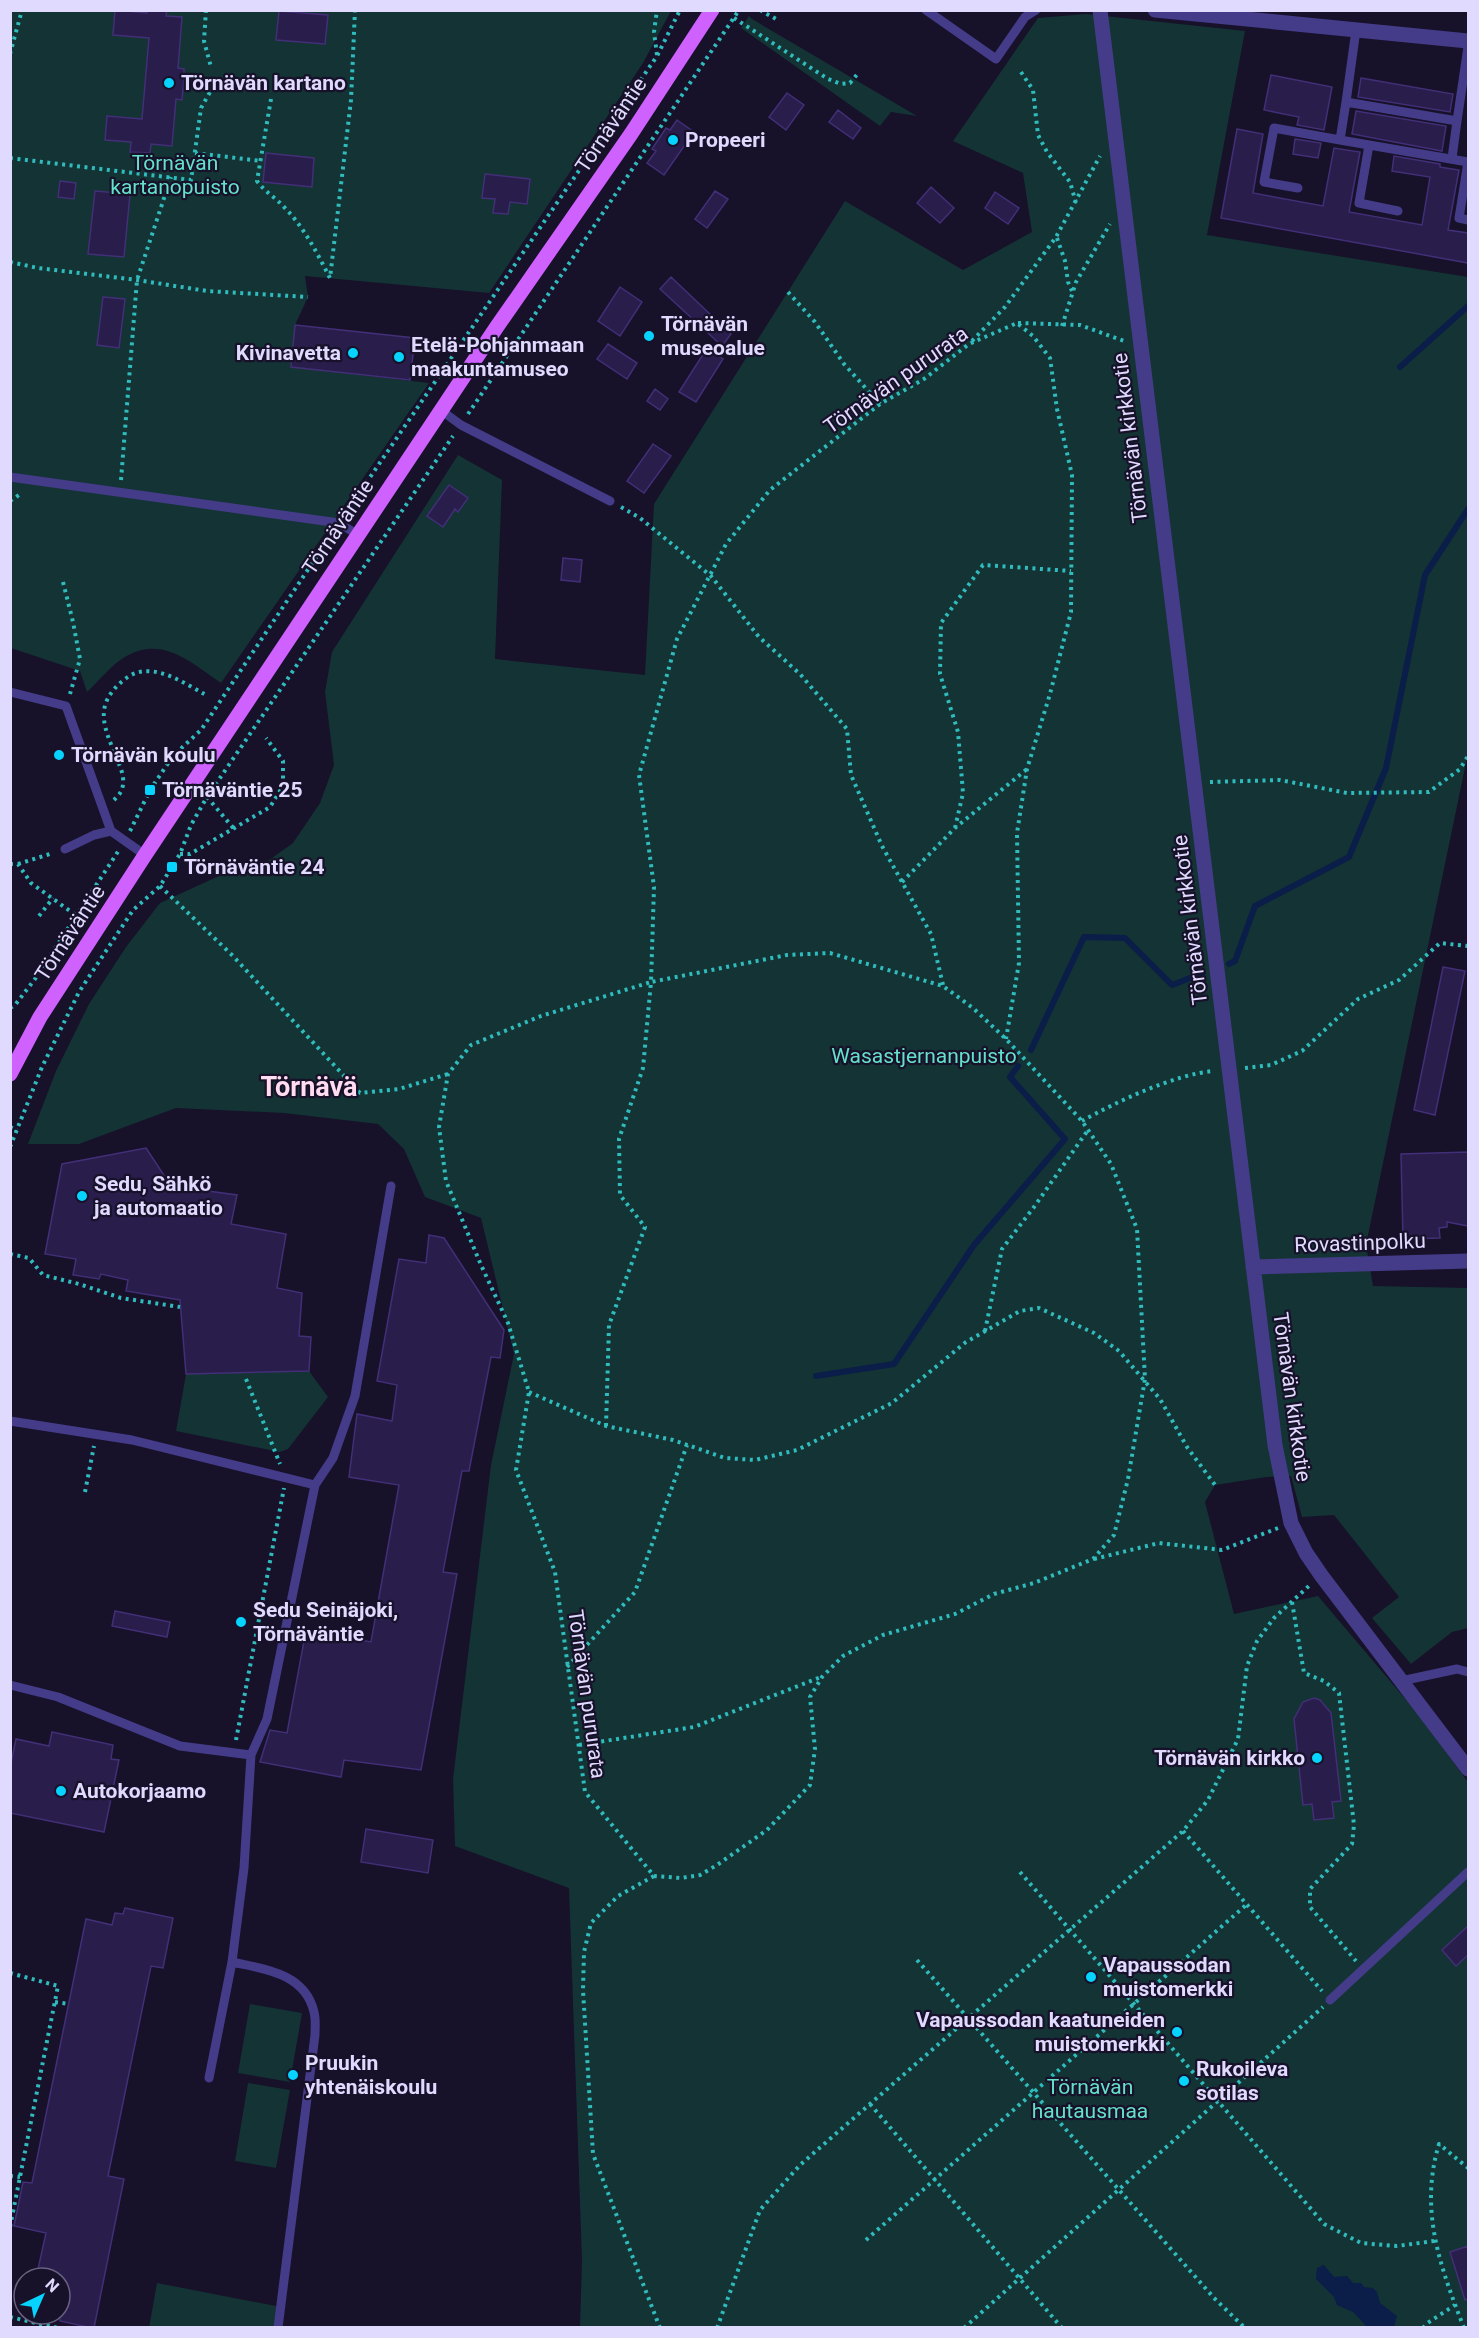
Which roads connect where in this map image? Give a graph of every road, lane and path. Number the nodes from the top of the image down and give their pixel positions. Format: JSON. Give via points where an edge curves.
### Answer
{"nodes":[{"id":1,"x":22,"y":10,"type":"edge"},
{"id":2,"x":206,"y":10,"type":"edge"},
{"id":3,"x":260,"y":10,"type":"edge"},
{"id":4,"x":274,"y":10,"type":"edge"},
{"id":5,"x":355,"y":10,"type":"edge"},
{"id":6,"x":657,"y":10,"type":"edge"},
{"id":7,"x":712,"y":10,"type":"edge"},
{"id":8,"x":739,"y":10,"type":"edge"},
{"id":9,"x":760,"y":10,"type":"edge"},
{"id":10,"x":926,"y":10,"type":"edge"},
{"id":11,"x":1036,"y":10,"type":"edge"},
{"id":12,"x":1100,"y":10,"type":"edge"},
{"id":13,"x":1155,"y":10,"type":"edge"},
{"id":14,"x":734,"y":18,"type":"junction"},
{"id":15,"x":776,"y":19,"type":"dead end"},
{"id":16,"x":1356,"y":30,"type":"junction"},
{"id":17,"x":1468,"y":41,"type":"edge"},
{"id":18,"x":1468,"y":47,"type":"edge"},
{"id":19,"x":10,"y":54,"type":"edge"},
{"id":20,"x":657,"y":56,"type":"dead end"},
{"id":21,"x":211,"y":67,"type":"dead end"},
{"id":22,"x":859,"y":72,"type":"dead end"},
{"id":23,"x":1021,"y":72,"type":"dead end"},
{"id":24,"x":210,"y":92,"type":"dead end"},
{"id":25,"x":271,"y":99,"type":"dead end"},
{"id":26,"x":1346,"y":102,"type":"junction"},
{"id":27,"x":1457,"y":121,"type":"junction"},
{"id":28,"x":1114,"y":129,"type":"junction"},
{"id":29,"x":1340,"y":140,"type":"junction"},
{"id":30,"x":1370,"y":145,"type":"junction"},
{"id":31,"x":195,"y":153,"type":"junction"},
{"id":32,"x":10,"y":158,"type":"edge"},
{"id":33,"x":1452,"y":158,"type":"junction"},
{"id":34,"x":261,"y":161,"type":"junction"},
{"id":35,"x":1468,"y":162,"type":"edge"},
{"id":36,"x":171,"y":177,"type":"junction"},
{"id":37,"x":1298,"y":188,"type":"dead end"},
{"id":38,"x":1076,"y":203,"type":"junction"},
{"id":39,"x":1122,"y":203,"type":"junction"},
{"id":40,"x":1398,"y":211,"type":"dead end"},
{"id":41,"x":1468,"y":220,"type":"edge"},
{"id":42,"x":1056,"y":237,"type":"junction"},
{"id":43,"x":10,"y":262,"type":"edge"},
{"id":44,"x":137,"y":280,"type":"junction"},
{"id":45,"x":788,"y":292,"type":"dead end"},
{"id":46,"x":1073,"y":292,"type":"junction"},
{"id":47,"x":308,"y":297,"type":"dead end"},
{"id":48,"x":1017,"y":323,"type":"junction"},
{"id":49,"x":1062,"y":326,"type":"junction"},
{"id":50,"x":969,"y":344,"type":"junction"},
{"id":51,"x":1140,"y":349,"type":"junction"},
{"id":52,"x":880,"y":404,"type":"junction"},
{"id":53,"x":442,"y":411,"type":"junction"},
{"id":54,"x":461,"y":424,"type":"junction"},
{"id":55,"x":10,"y":477,"type":"edge"},
{"id":56,"x":120,"y":493,"type":"junction"},
{"id":57,"x":610,"y":501,"type":"joint"},
{"id":58,"x":358,"y":535,"type":"junction"},
{"id":59,"x":1071,"y":571,"type":"junction"},
{"id":60,"x":711,"y":576,"type":"junction"},
{"id":61,"x":63,"y":582,"type":"dead end"},
{"id":62,"x":10,"y":692,"type":"edge"},
{"id":63,"x":206,"y":695,"type":"dead end"},
{"id":64,"x":66,"y":706,"type":"junction"},
{"id":65,"x":266,"y":738,"type":"dead end"},
{"id":66,"x":1468,"y":756,"type":"edge"},
{"id":67,"x":1027,"y":769,"type":"junction"},
{"id":68,"x":1194,"y":782,"type":"junction"},
{"id":69,"x":207,"y":797,"type":"junction"},
{"id":70,"x":106,"y":817,"type":"junction"},
{"id":71,"x":955,"y":828,"type":"junction"},
{"id":72,"x":235,"y":830,"type":"junction"},
{"id":73,"x":111,"y":831,"type":"junction"},
{"id":74,"x":65,"y":849,"type":"joint"},
{"id":75,"x":180,"y":854,"type":"junction"},
{"id":76,"x":144,"y":855,"type":"junction"},
{"id":77,"x":10,"y":864,"type":"edge"},
{"id":78,"x":18,"y":864,"type":"junction"},
{"id":79,"x":902,"y":882,"type":"junction"},
{"id":80,"x":160,"y":886,"type":"junction"},
{"id":81,"x":53,"y":898,"type":"junction"},
{"id":82,"x":39,"y":916,"type":"dead end"},
{"id":83,"x":77,"y":916,"type":"dead end"},
{"id":84,"x":1468,"y":946,"type":"edge"},
{"id":85,"x":651,"y":982,"type":"junction"},
{"id":86,"x":943,"y":986,"type":"junction"},
{"id":87,"x":1006,"y":1038,"type":"junction"},
{"id":88,"x":1229,"y":1070,"type":"junction"},
{"id":89,"x":11,"y":1072,"type":"edge"},
{"id":90,"x":448,"y":1074,"type":"junction"},
{"id":91,"x":1082,"y":1121,"type":"junction"},
{"id":92,"x":10,"y":1127,"type":"edge"},
{"id":93,"x":17,"y":1130,"type":"junction"},
{"id":94,"x":1088,"y":1130,"type":"junction"},
{"id":95,"x":10,"y":1147,"type":"edge"},
{"id":96,"x":391,"y":1186,"type":"dead end"},
{"id":97,"x":10,"y":1254,"type":"edge"},
{"id":98,"x":1468,"y":1261,"type":"edge"},
{"id":99,"x":1253,"y":1267,"type":"junction"},
{"id":100,"x":180,"y":1307,"type":"dead end"},
{"id":101,"x":985,"y":1331,"type":"junction"},
{"id":102,"x":246,"y":1379,"type":"dead end"},
{"id":103,"x":1145,"y":1379,"type":"junction"},
{"id":104,"x":530,"y":1392,"type":"junction"},
{"id":105,"x":10,"y":1420,"type":"edge"},
{"id":106,"x":606,"y":1426,"type":"junction"},
{"id":107,"x":96,"y":1434,"type":"junction"},
{"id":108,"x":687,"y":1445,"type":"junction"},
{"id":109,"x":286,"y":1478,"type":"junction"},
{"id":110,"x":315,"y":1485,"type":"junction"},
{"id":111,"x":1215,"y":1485,"type":"dead end"},
{"id":112,"x":85,"y":1492,"type":"dead end"},
{"id":113,"x":1291,"y":1523,"type":"junction"},
{"id":114,"x":1093,"y":1559,"type":"junction"},
{"id":115,"x":1321,"y":1575,"type":"junction"},
{"id":116,"x":1292,"y":1601,"type":"junction"},
{"id":117,"x":567,"y":1667,"type":"junction"},
{"id":118,"x":1468,"y":1672,"type":"edge"},
{"id":119,"x":822,"y":1677,"type":"junction"},
{"id":120,"x":1401,"y":1681,"type":"junction"},
{"id":121,"x":10,"y":1685,"type":"edge"},
{"id":122,"x":579,"y":1745,"type":"junction"},
{"id":123,"x":233,"y":1753,"type":"junction"},
{"id":124,"x":251,"y":1755,"type":"junction"},
{"id":125,"x":1468,"y":1768,"type":"edge"},
{"id":126,"x":1183,"y":1831,"type":"junction"},
{"id":127,"x":1020,"y":1872,"type":"dead end"},
{"id":128,"x":1468,"y":1872,"type":"edge"},
{"id":129,"x":654,"y":1876,"type":"junction"},
{"id":130,"x":1246,"y":1905,"type":"junction"},
{"id":131,"x":1070,"y":1930,"type":"junction"},
{"id":132,"x":917,"y":1960,"type":"dead end"},
{"id":133,"x":232,"y":1962,"type":"junction"},
{"id":134,"x":1363,"y":1970,"type":"junction"},
{"id":135,"x":10,"y":1973,"type":"edge"},
{"id":136,"x":1330,"y":2000,"type":"junction"},
{"id":137,"x":55,"y":2002,"type":"junction"},
{"id":138,"x":69,"y":2004,"type":"dead end"},
{"id":139,"x":1134,"y":2004,"type":"junction"},
{"id":140,"x":968,"y":2018,"type":"junction"},
{"id":141,"x":209,"y":2078,"type":"dead end"},
{"id":142,"x":1034,"y":2092,"type":"junction"},
{"id":143,"x":1218,"y":2101,"type":"junction"},
{"id":144,"x":870,"y":2104,"type":"junction"},
{"id":145,"x":1468,"y":2168,"type":"edge"},
{"id":146,"x":10,"y":2175,"type":"edge"},
{"id":147,"x":20,"y":2177,"type":"junction"},
{"id":148,"x":934,"y":2180,"type":"junction"},
{"id":149,"x":1119,"y":2189,"type":"junction"},
{"id":150,"x":13,"y":2212,"type":"edge"},
{"id":151,"x":10,"y":2227,"type":"edge"},
{"id":152,"x":866,"y":2240,"type":"dead end"},
{"id":153,"x":1434,"y":2241,"type":"junction"},
{"id":154,"x":1018,"y":2279,"type":"junction"},
{"id":155,"x":1455,"y":2305,"type":"junction"},
{"id":156,"x":10,"y":2317,"type":"edge"},
{"id":157,"x":56,"y":2327,"type":"edge"},
{"id":158,"x":278,"y":2328,"type":"edge"},
{"id":159,"x":660,"y":2328,"type":"edge"},
{"id":160,"x":717,"y":2328,"type":"edge"},
{"id":161,"x":964,"y":2328,"type":"edge"},
{"id":162,"x":1062,"y":2328,"type":"edge"},
{"id":163,"x":1245,"y":2328,"type":"edge"},
{"id":164,"x":1423,"y":2328,"type":"edge"},
{"id":165,"x":1464,"y":2328,"type":"edge"}],
"edges":[{"from":1,"to":19,"type":"path"},
{"from":2,"to":21,"type":"path","via":[[204,41]]},
{"from":3,"to":4,"type":"path"},
{"from":5,"to":34,"type":"path","via":[[351,100],[330,278],[311,241],[284,206],[257,181]]},
{"from":6,"to":20,"type":"path"},
{"from":7,"to":53,"type":"main road","name":"Törnäväntie"},
{"from":8,"to":14,"type":"path"},
{"from":9,"to":15,"type":"path"},
{"from":10,"to":11,"type":"lane","via":[[996,59],[1025,17]]},
{"from":12,"to":28,"type":"street","name":"Törnävän kirkkotie"},
{"from":13,"to":16,"type":"street"},
{"from":14,"to":22,"type":"path","via":[[828,79],[850,83]]},
{"from":14,"to":54,"type":"path"},
{"from":16,"to":17,"type":"street"},
{"from":16,"to":26,"type":"lane"},
{"from":18,"to":27,"type":"lane"},
{"from":23,"to":38,"type":"path","via":[[1033,90],[1038,135],[1070,182]]},
{"from":24,"to":31,"type":"path","via":[[201,108]]},
{"from":25,"to":34,"type":"path"},
{"from":26,"to":27,"type":"lane"},
{"from":26,"to":29,"type":"lane"},
{"from":27,"to":33,"type":"lane"},
{"from":28,"to":38,"type":"path"},
{"from":28,"to":39,"type":"street","name":"Törnävän kirkkotie"},
{"from":29,"to":30,"type":"lane"},
{"from":29,"to":37,"type":"lane","via":[[1274,128],[1264,182]]},
{"from":30,"to":33,"type":"lane"},
{"from":30,"to":40,"type":"lane","via":[[1359,203]]},
{"from":31,"to":34,"type":"path"},
{"from":31,"to":36,"type":"path","via":[[191,180]]},
{"from":32,"to":36,"type":"path"},
{"from":33,"to":35,"type":"lane"},
{"from":35,"to":41,"type":"lane","via":[[1459,218]]},
{"from":36,"to":44,"type":"path"},
{"from":38,"to":42,"type":"path"},
{"from":39,"to":46,"type":"path"},
{"from":39,"to":51,"type":"street","name":"Törnävän kirkkotie"},
{"from":42,"to":46,"type":"path"},
{"from":42,"to":50,"type":"path","via":[[1005,307]]},
{"from":43,"to":44,"type":"path"},
{"from":44,"to":47,"type":"path","via":[[207,291]]},
{"from":44,"to":56,"type":"path"},
{"from":45,"to":52,"type":"path"},
{"from":46,"to":49,"type":"path"},
{"from":48,"to":49,"type":"path"},
{"from":48,"to":50,"type":"path","name":"Törnävän pururata"},
{"from":48,"to":59,"type":"path","via":[[1050,358],[1072,475]]},
{"from":49,"to":51,"type":"path","via":[[1080,325]]},
{"from":50,"to":52,"type":"path","name":"Törnävän pururata","via":[[924,379]]},
{"from":51,"to":68,"type":"street","name":"Törnävän kirkkotie"},
{"from":52,"to":60,"type":"path","name":"Törnävän pururata","via":[[770,490],[726,544]]},
{"from":53,"to":54,"type":"lane"},
{"from":53,"to":58,"type":"main road","name":"Törnäväntie"},
{"from":54,"to":57,"type":"lane"},
{"from":54,"to":69,"type":"path"},
{"from":55,"to":56,"type":"lane"},
{"from":56,"to":58,"type":"lane","via":[[339,523]]},
{"from":57,"to":60,"type":"path","via":[[640,518]]},
{"from":58,"to":76,"type":"main road","name":"Törnäväntie"},
{"from":59,"to":67,"type":"path","via":[[1071,612]]},
{"from":59,"to":71,"type":"path","via":[[983,565],[941,623],[940,674],[958,732],[963,793]]},
{"from":60,"to":79,"type":"path","via":[[759,637],[800,674],[847,729],[851,775]]},
{"from":60,"to":85,"type":"path","name":"Törnävän pururata","via":[[677,639],[639,776],[654,887]]},
{"from":61,"to":64,"type":"path","via":[[80,659]]},
{"from":62,"to":64,"type":"lane"},
{"from":63,"to":70,"type":"path","via":[[171,676],[150,671],[129,676],[114,688],[103,706],[104,725],[123,774],[122,788]]},
{"from":64,"to":70,"type":"lane"},
{"from":65,"to":72,"type":"path","via":[[283,761],[284,786],[270,807]]},
{"from":66,"to":68,"type":"path","via":[[1460,769],[1429,792],[1347,793],[1280,780]]},
{"from":67,"to":71,"type":"path"},
{"from":67,"to":87,"type":"path","via":[[1017,833],[1019,963]]},
{"from":68,"to":88,"type":"street","name":"Törnävän kirkkotie"},
{"from":69,"to":72,"type":"path"},
{"from":69,"to":75,"type":"path"},
{"from":70,"to":73,"type":"lane"},
{"from":71,"to":79,"type":"path"},
{"from":72,"to":75,"type":"path","via":[[190,854]]},
{"from":73,"to":74,"type":"lane"},
{"from":73,"to":76,"type":"lane"},
{"from":74,"to":78,"type":"path"},
{"from":75,"to":80,"type":"path"},
{"from":76,"to":89,"type":"main road","name":"Törnäväntie","via":[[40,1017]]},
{"from":77,"to":78,"type":"path"},
{"from":78,"to":81,"type":"path","via":[[31,883]]},
{"from":79,"to":86,"type":"path","via":[[931,934]]},
{"from":80,"to":90,"type":"path","via":[[233,956],[360,1093],[399,1089]]},
{"from":80,"to":93,"type":"path","via":[[133,910],[79,992],[42,1067]]},
{"from":81,"to":82,"type":"path"},
{"from":81,"to":83,"type":"path"},
{"from":84,"to":88,"type":"path","via":[[1440,943],[1399,980],[1358,999],[1302,1051],[1271,1065]]},
{"from":85,"to":86,"type":"path","name":"Törnävän pururata","via":[[787,956],[830,953]]},
{"from":85,"to":90,"type":"path","name":"Törnävän pururata","via":[[541,1016],[471,1046]]},
{"from":85,"to":106,"type":"path","via":[[643,1068],[619,1139],[620,1195],[645,1227],[609,1324]]},
{"from":86,"to":87,"type":"path","name":"Törnävän pururata"},
{"from":87,"to":91,"type":"path","name":"Törnävän pururata"},
{"from":88,"to":91,"type":"path","via":[[1179,1079]]},
{"from":88,"to":99,"type":"street","name":"Törnävän kirkkotie"},
{"from":90,"to":104,"type":"path","name":"Törnävän pururata","via":[[439,1127],[446,1181],[508,1323]]},
{"from":91,"to":94,"type":"path","name":"Törnävän pururata"},
{"from":92,"to":93,"type":"path"},
{"from":93,"to":95,"type":"path"},
{"from":94,"to":101,"type":"path","via":[[1002,1249]]},
{"from":94,"to":103,"type":"path","name":"Törnävän pururata","via":[[1110,1164],[1137,1229]]},
{"from":96,"to":110,"type":"lane","via":[[355,1396],[333,1458]]},
{"from":97,"to":100,"type":"path","via":[[29,1258],[43,1275],[121,1298]]},
{"from":98,"to":99,"type":"street","name":"Rovastinpolku"},
{"from":99,"to":113,"type":"street","name":"Törnävän kirkkotie","via":[[1275,1445]]},
{"from":101,"to":103,"type":"path","via":[[1020,1311],[1039,1308],[1094,1333],[1119,1351]]},
{"from":101,"to":108,"type":"path","via":[[892,1403],[797,1450],[755,1460],[725,1458]]},
{"from":102,"to":109,"type":"path"},
{"from":103,"to":111,"type":"path"},
{"from":103,"to":114,"type":"path","name":"Törnävän pururata","via":[[1114,1535]]},
{"from":104,"to":106,"type":"path"},
{"from":104,"to":117,"type":"path","name":"Törnävän pururata","via":[[516,1470],[555,1572]]},
{"from":105,"to":107,"type":"lane"},
{"from":106,"to":108,"type":"path"},
{"from":107,"to":109,"type":"lane"},
{"from":107,"to":112,"type":"path"},
{"from":108,"to":117,"type":"path","via":[[635,1592]]},
{"from":109,"to":110,"type":"lane"},
{"from":109,"to":123,"type":"path"},
{"from":110,"to":124,"type":"lane","via":[[267,1719]]},
{"from":113,"to":114,"type":"path","via":[[1222,1550],[1159,1543]]},
{"from":113,"to":115,"type":"street","name":"Törnävän kirkkotie"},
{"from":114,"to":119,"type":"path","name":"Törnävän pururata","via":[[994,1594],[954,1614],[883,1635],[843,1656]]},
{"from":115,"to":116,"type":"path"},
{"from":115,"to":120,"type":"street","name":"Törnävän kirkkotie"},
{"from":116,"to":126,"type":"path","via":[[1257,1641],[1247,1666],[1238,1739],[1208,1800]]},
{"from":116,"to":134,"type":"path","via":[[1304,1673],[1324,1681],[1339,1694],[1354,1825],[1352,1844],[1310,1889],[1310,1907]]},
{"from":117,"to":122,"type":"path","name":"Törnävän pururata"},
{"from":118,"to":120,"type":"lane","via":[[1456,1669]]},
{"from":119,"to":122,"type":"path","via":[[694,1727]]},
{"from":119,"to":129,"type":"path","name":"Törnävän pururata","via":[[810,1697],[816,1749],[810,1785],[767,1830],[700,1875]]},
{"from":120,"to":125,"type":"street","name":"Törnävän kirkkotie"},
{"from":121,"to":123,"type":"lane","via":[[58,1697],[180,1746]]},
{"from":122,"to":129,"type":"path","name":"Törnävän pururata","via":[[585,1792]]},
{"from":123,"to":124,"type":"lane"},
{"from":124,"to":133,"type":"lane","via":[[244,1868]]},
{"from":126,"to":130,"type":"path"},
{"from":126,"to":131,"type":"path"},
{"from":127,"to":131,"type":"path"},
{"from":128,"to":134,"type":"lane"},
{"from":129,"to":159,"type":"path","via":[[618,1896],[591,1923],[584,1952],[582,1990],[593,2154]]},
{"from":130,"to":136,"type":"path"},
{"from":130,"to":139,"type":"path"},
{"from":131,"to":139,"type":"path"},
{"from":131,"to":140,"type":"path"},
{"from":132,"to":140,"type":"path"},
{"from":133,"to":141,"type":"lane"},
{"from":133,"to":158,"type":"lane","via":[[276,1971],[295,1981],[307,1994],[314,2012],[315,2035]]},
{"from":134,"to":136,"type":"lane"},
{"from":135,"to":137,"type":"path","via":[[58,1986]]},
{"from":136,"to":143,"type":"path"},
{"from":137,"to":138,"type":"path"},
{"from":137,"to":147,"type":"path"},
{"from":139,"to":142,"type":"path"},
{"from":139,"to":143,"type":"path"},
{"from":140,"to":142,"type":"path"},
{"from":140,"to":144,"type":"path"},
{"from":142,"to":148,"type":"path"},
{"from":142,"to":149,"type":"path"},
{"from":143,"to":149,"type":"path"},
{"from":143,"to":153,"type":"path","via":[[1324,2224],[1360,2243],[1397,2246]]},
{"from":144,"to":148,"type":"path"},
{"from":144,"to":160,"type":"path","via":[[800,2165],[760,2210]]},
{"from":145,"to":153,"type":"path","via":[[1439,2144],[1432,2168],[1430,2201]]},
{"from":146,"to":147,"type":"path"},
{"from":147,"to":150,"type":"path"},
{"from":148,"to":152,"type":"path"},
{"from":148,"to":154,"type":"path"},
{"from":149,"to":154,"type":"path"},
{"from":149,"to":163,"type":"path"},
{"from":150,"to":151,"type":"path"},
{"from":153,"to":155,"type":"path"},
{"from":154,"to":161,"type":"path"},
{"from":154,"to":162,"type":"path"},
{"from":155,"to":164,"type":"path"},
{"from":155,"to":165,"type":"path"},
{"from":156,"to":157,"type":"path"}]}
